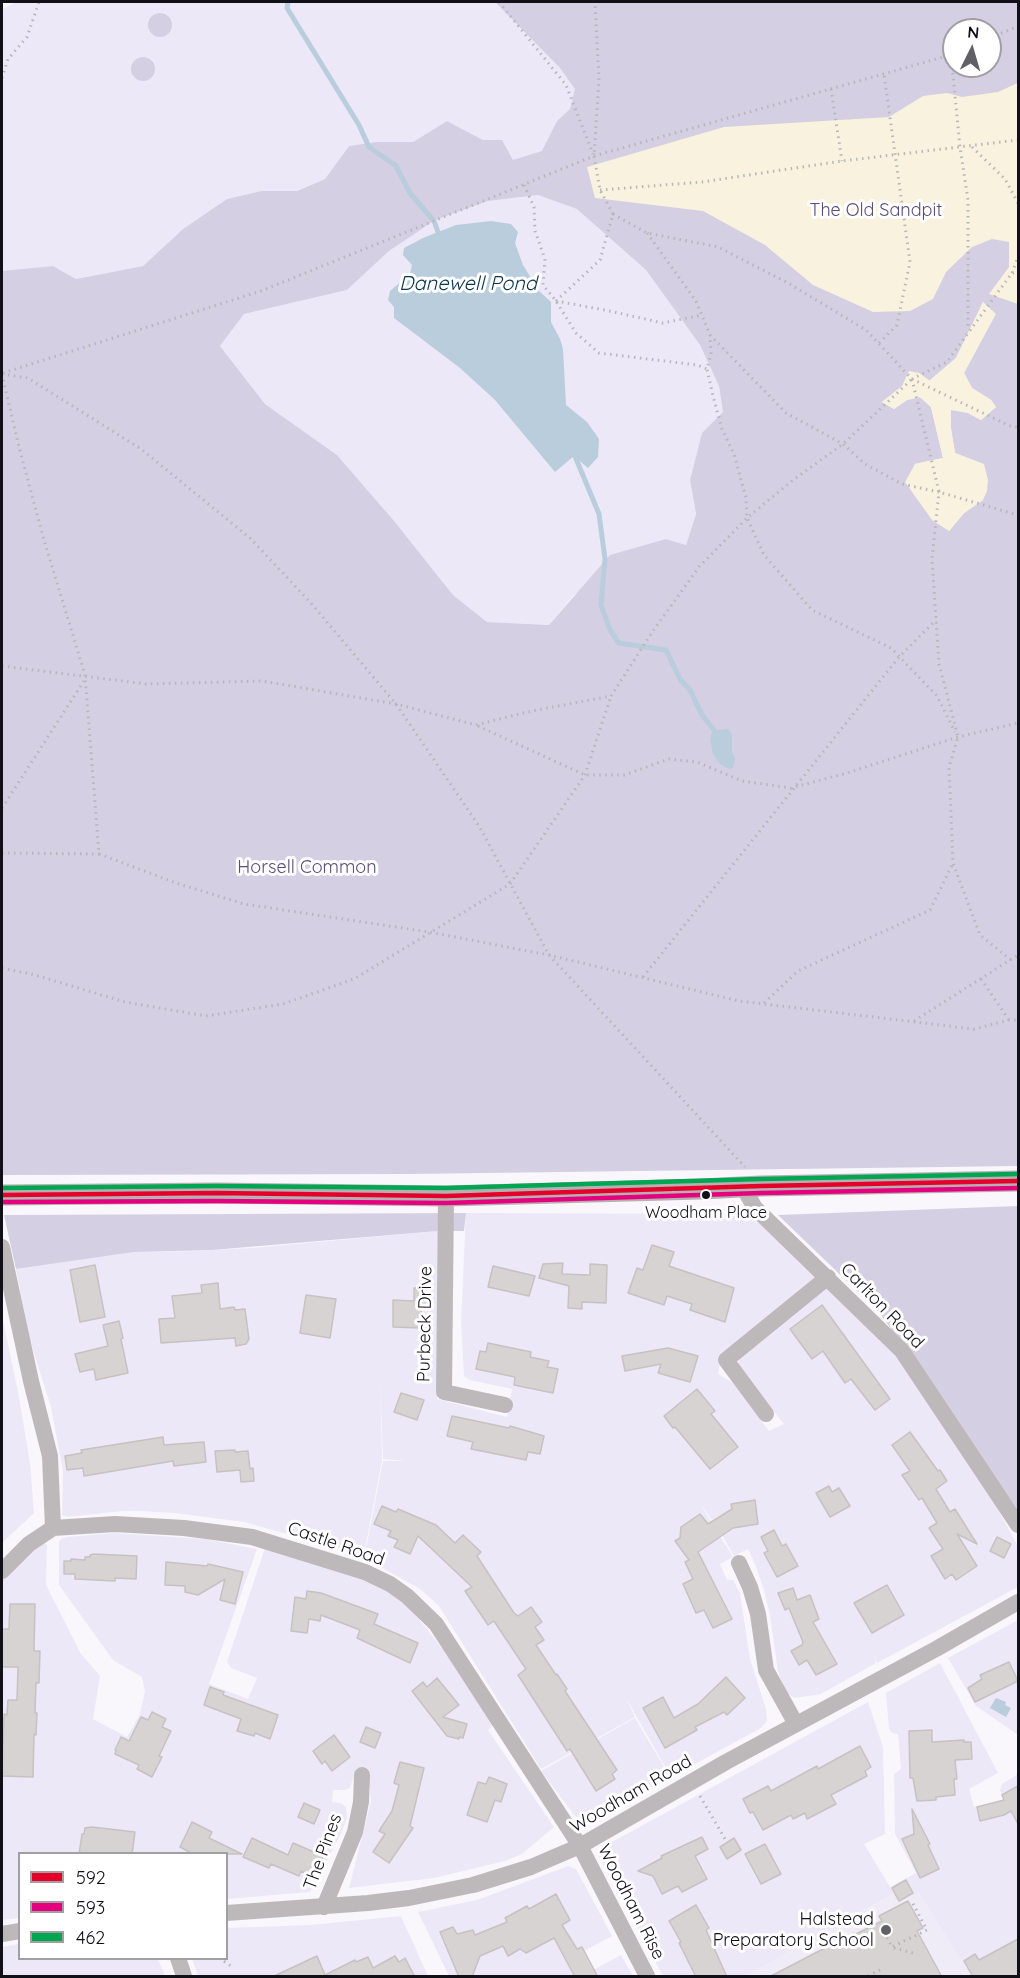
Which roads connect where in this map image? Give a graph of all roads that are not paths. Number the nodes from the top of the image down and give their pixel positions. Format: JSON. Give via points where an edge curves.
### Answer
{"nodes":[{"id":1,"x":1018,"y":1182,"type":"edge"},
{"id":2,"x":752,"y":1187,"type":"junction"},
{"id":3,"x":2,"y":1195,"type":"edge"},
{"id":4,"x":446,"y":1196,"type":"junction"},
{"id":5,"x":2,"y":1247,"type":"edge"},
{"id":6,"x":828,"y":1277,"type":"junction"},
{"id":7,"x":505,"y":1405,"type":"dead end"},
{"id":8,"x":766,"y":1414,"type":"dead end"},
{"id":9,"x":1018,"y":1525,"type":"edge"},
{"id":10,"x":54,"y":1528,"type":"junction"},
{"id":11,"x":739,"y":1563,"type":"dead end"},
{"id":12,"x":2,"y":1571,"type":"edge"},
{"id":13,"x":1018,"y":1602,"type":"edge"},
{"id":14,"x":796,"y":1725,"type":"junction"},
{"id":15,"x":362,"y":1775,"type":"dead end"},
{"id":16,"x":580,"y":1846,"type":"junction"},
{"id":17,"x":324,"y":1907,"type":"junction"},
{"id":18,"x":228,"y":1913,"type":"edge"},
{"id":19,"x":18,"y":1930,"type":"edge"},
{"id":20,"x":2,"y":1934,"type":"edge"},
{"id":21,"x":178,"y":1960,"type":"edge"},
{"id":22,"x":184,"y":1977,"type":"edge"},
{"id":23,"x":647,"y":1977,"type":"edge"}],
"edges":[{"from":1,"to":2,"type":"main road"},
{"from":2,"to":4,"type":"main road"},
{"from":2,"to":6,"type":"street","name":"Carlton Road","via":[[755,1208]]},
{"from":3,"to":4,"type":"main road"},
{"from":4,"to":7,"type":"street","name":"Purbeck Drive","via":[[444,1392]]},
{"from":5,"to":10,"type":"street","via":[[50,1456]]},
{"from":6,"to":8,"type":"street","via":[[726,1360]]},
{"from":6,"to":9,"type":"street","name":"Carlton Road","via":[[902,1351]]},
{"from":10,"to":12,"type":"street","name":"Castle Road","via":[[29,1544]]},
{"from":10,"to":16,"type":"street","name":"Castle Road","via":[[115,1524],[252,1537],[372,1574],[390,1584],[436,1624]]},
{"from":11,"to":14,"type":"street","via":[[758,1614],[766,1670]]},
{"from":13,"to":14,"type":"street","name":"Woodham Road"},
{"from":14,"to":16,"type":"street","name":"Woodham Road"},
{"from":15,"to":17,"type":"street","name":"The Pines","via":[[355,1832]]},
{"from":16,"to":17,"type":"street","name":"Woodham Road","via":[[473,1885],[409,1898]]},
{"from":16,"to":23,"type":"street","name":"Woodham Rise"},
{"from":17,"to":18,"type":"street","name":"Woodham Road"},
{"from":19,"to":20,"type":"street"},
{"from":21,"to":22,"type":"street"}]}
